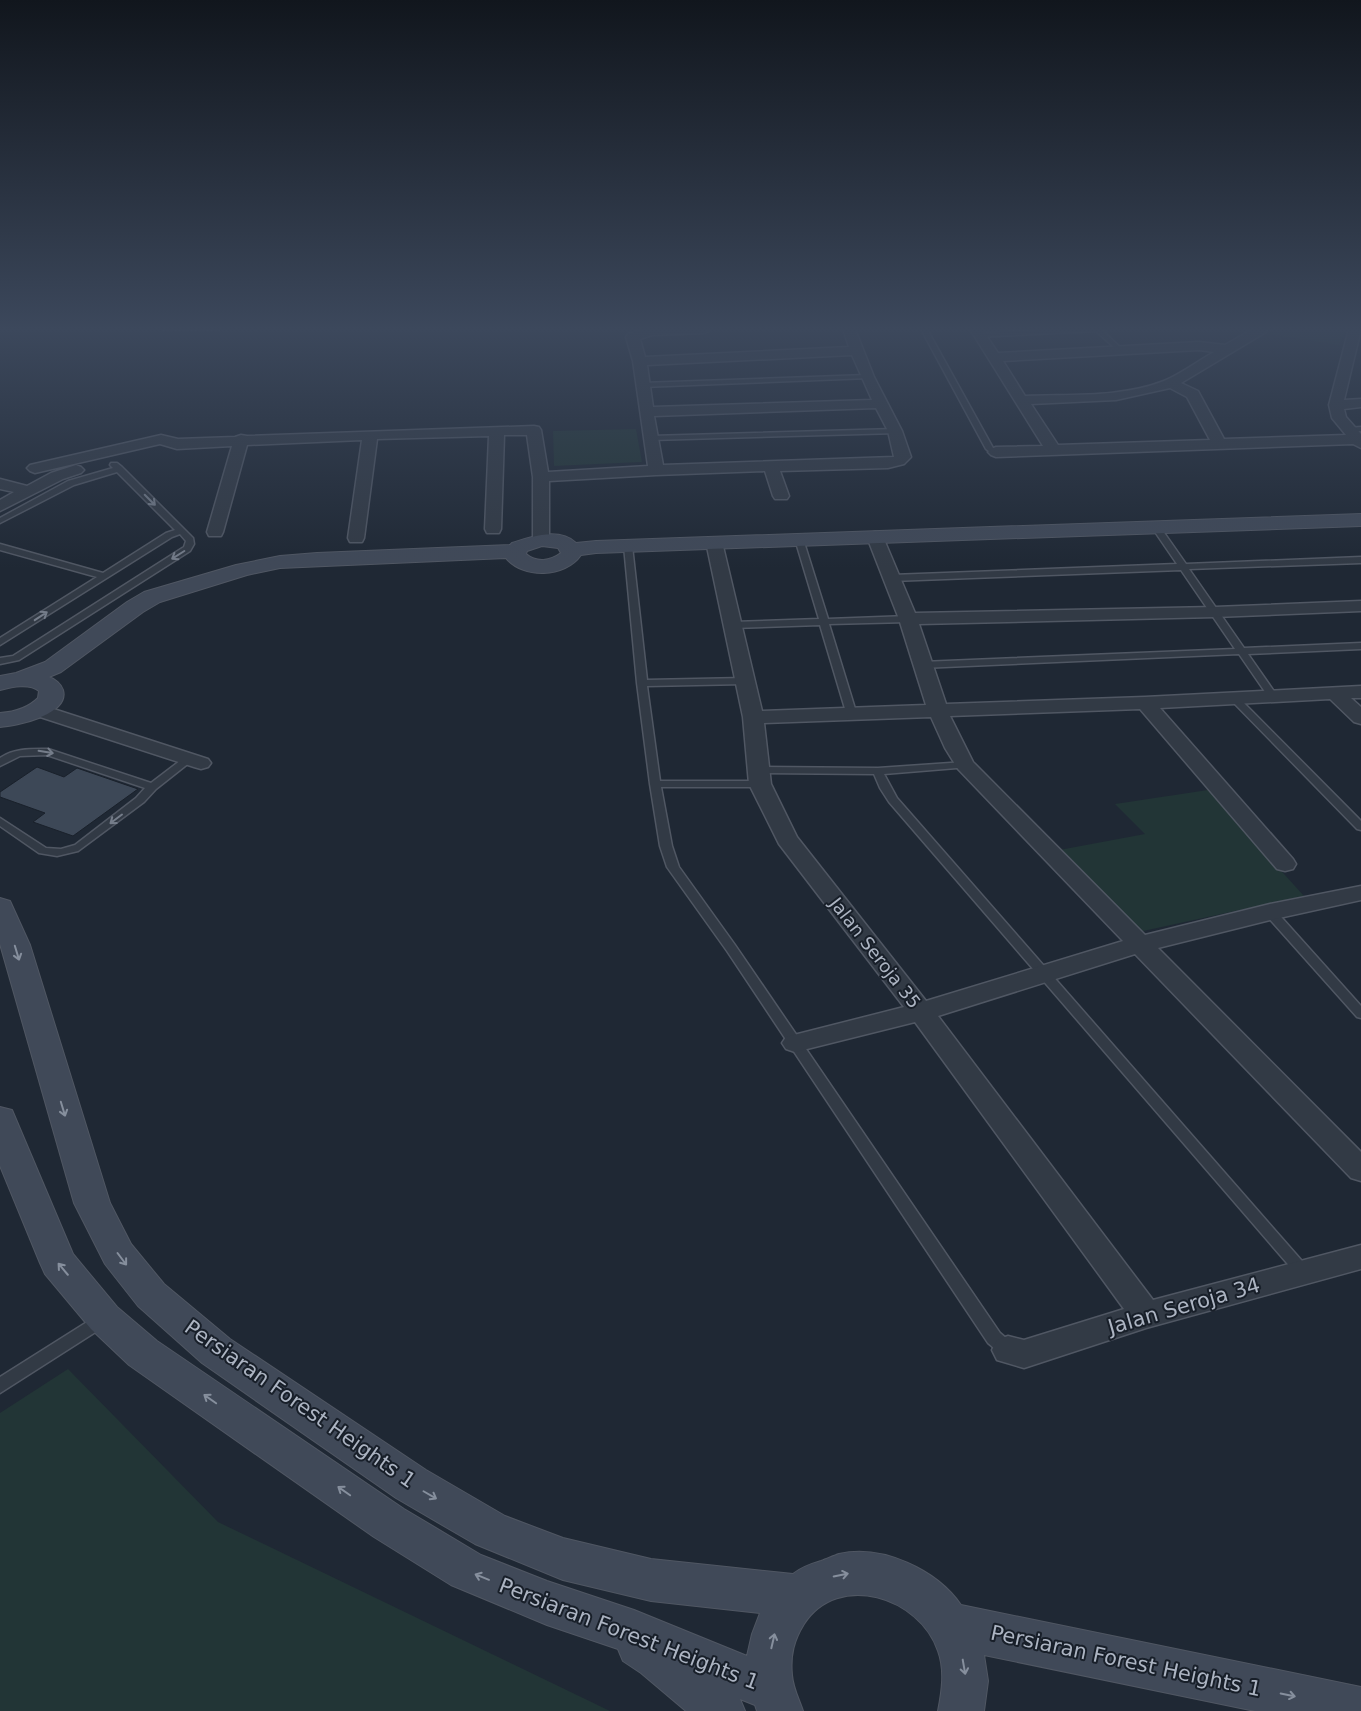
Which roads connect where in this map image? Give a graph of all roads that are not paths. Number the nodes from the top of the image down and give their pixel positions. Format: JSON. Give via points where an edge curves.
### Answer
{"nodes":[{"id":1,"x":646,"y":409,"type":"edge"},
{"id":2,"x":739,"y":409,"type":"edge"},
{"id":3,"x":884,"y":409,"type":"edge"},
{"id":4,"x":968,"y":409,"type":"edge"},
{"id":5,"x":1027,"y":409,"type":"edge"},
{"id":6,"x":1201,"y":409,"type":"edge"},
{"id":7,"x":1337,"y":409,"type":"edge"},
{"id":8,"x":646,"y":412,"type":"junction"},
{"id":9,"x":497,"y":431,"type":"junction"},
{"id":10,"x":895,"y":432,"type":"junction"},
{"id":11,"x":370,"y":434,"type":"junction"},
{"id":12,"x":1357,"y":435,"type":"edge"},
{"id":13,"x":651,"y":438,"type":"junction"},
{"id":14,"x":241,"y":439,"type":"junction"},
{"id":15,"x":1219,"y":443,"type":"junction"},
{"id":16,"x":1053,"y":450,"type":"junction"},
{"id":17,"x":996,"y":452,"type":"joint"},
{"id":18,"x":116,"y":467,"type":"junction"},
{"id":19,"x":772,"y":467,"type":"junction"},
{"id":20,"x":35,"y":468,"type":"dead end"},
{"id":21,"x":656,"y":470,"type":"junction"},
{"id":22,"x":541,"y":477,"type":"junction"},
{"id":23,"x":0,"y":484,"type":"edge"},
{"id":24,"x":29,"y":491,"type":"junction"},
{"id":25,"x":781,"y":496,"type":"dead end"},
{"id":26,"x":0,"y":506,"type":"edge"},
{"id":27,"x":1361,"y":520,"type":"edge"},
{"id":28,"x":0,"y":521,"type":"edge"},
{"id":29,"x":1155,"y":526,"type":"junction"},
{"id":30,"x":493,"y":529,"type":"dead end"},
{"id":31,"x":181,"y":530,"type":"junction"},
{"id":32,"x":215,"y":532,"type":"dead end"},
{"id":33,"x":875,"y":537,"type":"junction"},
{"id":34,"x":356,"y":538,"type":"dead end"},
{"id":35,"x":799,"y":539,"type":"junction"},
{"id":36,"x":540,"y":540,"type":"junction"},
{"id":37,"x":714,"y":542,"type":"junction"},
{"id":38,"x":628,"y":546,"type":"junction"},
{"id":39,"x":0,"y":547,"type":"edge"},
{"id":40,"x":571,"y":550,"type":"junction"},
{"id":41,"x":516,"y":555,"type":"junction"},
{"id":42,"x":1361,"y":560,"type":"edge"},
{"id":43,"x":1183,"y":567,"type":"junction"},
{"id":44,"x":104,"y":576,"type":"junction"},
{"id":45,"x":892,"y":578,"type":"junction"},
{"id":46,"x":1361,"y":606,"type":"edge"},
{"id":47,"x":1215,"y":612,"type":"junction"},
{"id":48,"x":908,"y":619,"type":"junction"},
{"id":49,"x":825,"y":623,"type":"junction"},
{"id":50,"x":732,"y":625,"type":"junction"},
{"id":51,"x":0,"y":642,"type":"edge"},
{"id":52,"x":1361,"y":646,"type":"edge"},
{"id":53,"x":1243,"y":653,"type":"junction"},
{"id":54,"x":0,"y":661,"type":"edge"},
{"id":55,"x":922,"y":665,"type":"junction"},
{"id":56,"x":10,"y":681,"type":"edge"},
{"id":57,"x":745,"y":681,"type":"junction"},
{"id":58,"x":642,"y":683,"type":"junction"},
{"id":59,"x":48,"y":686,"type":"junction"},
{"id":60,"x":1361,"y":692,"type":"edge"},
{"id":61,"x":1334,"y":693,"type":"junction"},
{"id":62,"x":1273,"y":696,"type":"junction"},
{"id":63,"x":1234,"y":698,"type":"junction"},
{"id":64,"x":1144,"y":703,"type":"junction"},
{"id":65,"x":936,"y":709,"type":"junction"},
{"id":66,"x":38,"y":710,"type":"junction"},
{"id":67,"x":851,"y":712,"type":"junction"},
{"id":68,"x":753,"y":717,"type":"junction"},
{"id":69,"x":1361,"y":718,"type":"edge"},
{"id":70,"x":0,"y":720,"type":"edge"},
{"id":71,"x":195,"y":761,"type":"joint"},
{"id":72,"x":0,"y":763,"type":"edge"},
{"id":73,"x":965,"y":765,"type":"junction"},
{"id":74,"x":878,"y":770,"type":"junction"},
{"id":75,"x":759,"y":777,"type":"junction"},
{"id":76,"x":655,"y":784,"type":"junction"},
{"id":77,"x":152,"y":787,"type":"junction"},
{"id":78,"x":0,"y":821,"type":"edge"},
{"id":79,"x":1361,"y":827,"type":"edge"},
{"id":80,"x":1285,"y":864,"type":"dead end"},
{"id":81,"x":1360,"y":895,"type":"edge"},
{"id":82,"x":0,"y":907,"type":"edge"},
{"id":83,"x":1270,"y":912,"type":"junction"},
{"id":84,"x":1140,"y":944,"type":"junction"},
{"id":85,"x":1044,"y":974,"type":"junction"},
{"id":86,"x":921,"y":1012,"type":"junction"},
{"id":87,"x":1361,"y":1014,"type":"edge"},
{"id":88,"x":795,"y":1042,"type":"junction"},
{"id":89,"x":0,"y":1119,"type":"edge"},
{"id":90,"x":1361,"y":1170,"type":"edge"},
{"id":91,"x":1361,"y":1257,"type":"edge"},
{"id":92,"x":1304,"y":1273,"type":"junction"},
{"id":93,"x":1146,"y":1315,"type":"junction"},
{"id":94,"x":104,"y":1318,"type":"junction"},
{"id":95,"x":1008,"y":1350,"type":"joint"},
{"id":96,"x":0,"y":1386,"type":"edge"},
{"id":97,"x":798,"y":1596,"type":"junction"},
{"id":98,"x":603,"y":1621,"type":"junction"},
{"id":99,"x":949,"y":1624,"type":"junction"},
{"id":100,"x":776,"y":1700,"type":"edge"},
{"id":101,"x":1361,"y":1710,"type":"edge"},
{"id":102,"x":722,"y":1711,"type":"edge"},
{"id":103,"x":960,"y":1711,"type":"edge"}],
"edges":[{"from":1,"to":8,"type":"street"},
{"from":2,"to":8,"type":"street"},
{"from":3,"to":10,"type":"street"},
{"from":4,"to":17,"type":"lane","via":[[990,449]]},
{"from":5,"to":16,"type":"street"},
{"from":6,"to":15,"type":"street"},
{"from":7,"to":12,"type":"street","via":[[1339,418]]},
{"from":8,"to":13,"type":"street"},
{"from":9,"to":11,"type":"street"},
{"from":9,"to":22,"type":"street","via":[[534,430]]},
{"from":9,"to":30,"type":"street"},
{"from":10,"to":13,"type":"lane"},
{"from":10,"to":19,"type":"street","via":[[903,456],[899,461]]},
{"from":11,"to":14,"type":"street"},
{"from":11,"to":34,"type":"street"},
{"from":12,"to":15,"type":"street"},
{"from":13,"to":21,"type":"street"},
{"from":14,"to":20,"type":"street","via":[[177,444],[161,439]]},
{"from":14,"to":32,"type":"street"},
{"from":15,"to":16,"type":"street"},
{"from":16,"to":17,"type":"street"},
{"from":18,"to":24,"type":"street","via":[[91,466]]},
{"from":18,"to":28,"type":"lane","via":[[71,483]]},
{"from":18,"to":31,"type":"lane","one_way":true},
{"from":19,"to":21,"type":"street"},
{"from":19,"to":25,"type":"street"},
{"from":21,"to":22,"type":"street"},
{"from":22,"to":36,"type":"street"},
{"from":23,"to":24,"type":"street"},
{"from":24,"to":26,"type":"street"},
{"from":27,"to":29,"type":"street"},
{"from":29,"to":33,"type":"street"},
{"from":29,"to":43,"type":"lane"},
{"from":31,"to":44,"type":"lane"},
{"from":31,"to":54,"type":"lane","one_way":true,"via":[[190,540],[187,549],[16,658]]},
{"from":33,"to":35,"type":"street"},
{"from":33,"to":45,"type":"street"},
{"from":35,"to":37,"type":"street"},
{"from":35,"to":49,"type":"lane"},
{"from":36,"to":40,"type":"street","via":[[564,543]]},
{"from":36,"to":41,"type":"street","via":[[524,544]]},
{"from":37,"to":38,"type":"street"},
{"from":37,"to":50,"type":"street","name":"Jalan Seroja 35"},
{"from":38,"to":40,"type":"street"},
{"from":38,"to":58,"type":"lane"},
{"from":39,"to":44,"type":"lane"},
{"from":40,"to":41,"type":"street","via":[[568,558],[547,566],[529,565]]},
{"from":41,"to":56,"type":"street","via":[[317,559],[242,569],[152,597],[53,667]]},
{"from":41,"to":59,"type":"street","via":[[290,570],[250,577],[161,606]]},
{"from":42,"to":43,"type":"lane"},
{"from":43,"to":45,"type":"lane"},
{"from":43,"to":47,"type":"lane"},
{"from":51,"to":44,"type":"lane","one_way":true},
{"from":45,"to":48,"type":"street"},
{"from":46,"to":47,"type":"street"},
{"from":47,"to":48,"type":"street"},
{"from":47,"to":53,"type":"lane"},
{"from":48,"to":49,"type":"lane"},
{"from":48,"to":55,"type":"street"},
{"from":49,"to":50,"type":"lane"},
{"from":49,"to":67,"type":"lane"},
{"from":50,"to":57,"type":"street","name":"Jalan Seroja 35"},
{"from":52,"to":53,"type":"lane"},
{"from":53,"to":55,"type":"lane"},
{"from":53,"to":62,"type":"lane"},
{"from":55,"to":65,"type":"street"},
{"from":56,"to":59,"type":"street","via":[[32,680]]},
{"from":57,"to":58,"type":"lane"},
{"from":57,"to":68,"type":"street","name":"Jalan Seroja 35"},
{"from":58,"to":76,"type":"lane"},
{"from":59,"to":66,"type":"street","via":[[50,698]]},
{"from":60,"to":61,"type":"street"},
{"from":61,"to":62,"type":"street"},
{"from":61,"to":69,"type":"street"},
{"from":62,"to":63,"type":"street"},
{"from":63,"to":64,"type":"street"},
{"from":63,"to":79,"type":"lane"},
{"from":64,"to":65,"type":"street"},
{"from":64,"to":80,"type":"street"},
{"from":65,"to":67,"type":"street"},
{"from":65,"to":73,"type":"street"},
{"from":66,"to":70,"type":"street"},
{"from":66,"to":71,"type":"street"},
{"from":67,"to":68,"type":"street"},
{"from":68,"to":75,"type":"street","name":"Jalan Seroja 35"},
{"from":71,"to":77,"type":"lane"},
{"from":72,"to":77,"type":"lane","one_way":true,"via":[[19,753],[48,752]]},
{"from":73,"to":74,"type":"lane"},
{"from":73,"to":84,"type":"street"},
{"from":74,"to":75,"type":"lane"},
{"from":74,"to":85,"type":"lane","via":[[893,800]]},
{"from":75,"to":76,"type":"lane"},
{"from":75,"to":86,"type":"street","name":"Jalan Seroja 35","via":[[787,839]]},
{"from":76,"to":88,"type":"lane","via":[[673,867]]},
{"from":77,"to":78,"type":"lane","one_way":true,"via":[[79,847],[70,850],[43,851]]},
{"from":81,"to":83,"type":"street"},
{"from":82,"to":97,"type":"street","name":"Persiaran Forest Heights 1","one_way":true,"via":[[15,945],[92,1203],[118,1254],[151,1295],[216,1351],[411,1484],[490,1530],[563,1559],[651,1580]]},
{"from":83,"to":84,"type":"street"},
{"from":83,"to":87,"type":"lane"},
{"from":84,"to":85,"type":"street"},
{"from":84,"to":90,"type":"street"},
{"from":85,"to":86,"type":"street"},
{"from":85,"to":92,"type":"lane"},
{"from":86,"to":88,"type":"street"},
{"from":86,"to":93,"type":"street","name":"Jalan Seroja 35"},
{"from":88,"to":95,"type":"lane","via":[[994,1338]]},
{"from":94,"to":89,"type":"street","name":"Persiaran Forest Heights 1","one_way":true,"via":[[58,1262]]},
{"from":91,"to":92,"type":"street","name":"Jalan Seroja 34"},
{"from":92,"to":93,"type":"street","name":"Jalan Seroja 34"},
{"from":93,"to":95,"type":"street","name":"Jalan Seroja 34","via":[[1024,1354]]},
{"from":94,"to":96,"type":"lane"},
{"from":98,"to":94,"type":"street","name":"Persiaran Forest Heights 1","one_way":true,"via":[[547,1603],[466,1570],[389,1523],[143,1353]]},
{"from":97,"to":99,"type":"street","one_way":true,"via":[[818,1582],[841,1574],[865,1573],[890,1578],[914,1589],[933,1604]]},
{"from":100,"to":97,"type":"street","one_way":true,"via":[[769,1663],[772,1638],[783,1615]]},
{"from":98,"to":100,"type":"street","name":"Persiaran Forest Heights 1","via":[[634,1632]]},
{"from":98,"to":102,"type":"street","via":[[658,1657]]},
{"from":99,"to":101,"type":"street","name":"Persiaran Forest Heights 1","one_way":true},
{"from":99,"to":103,"type":"street","one_way":true,"via":[[960,1648],[966,1673]]}]}
